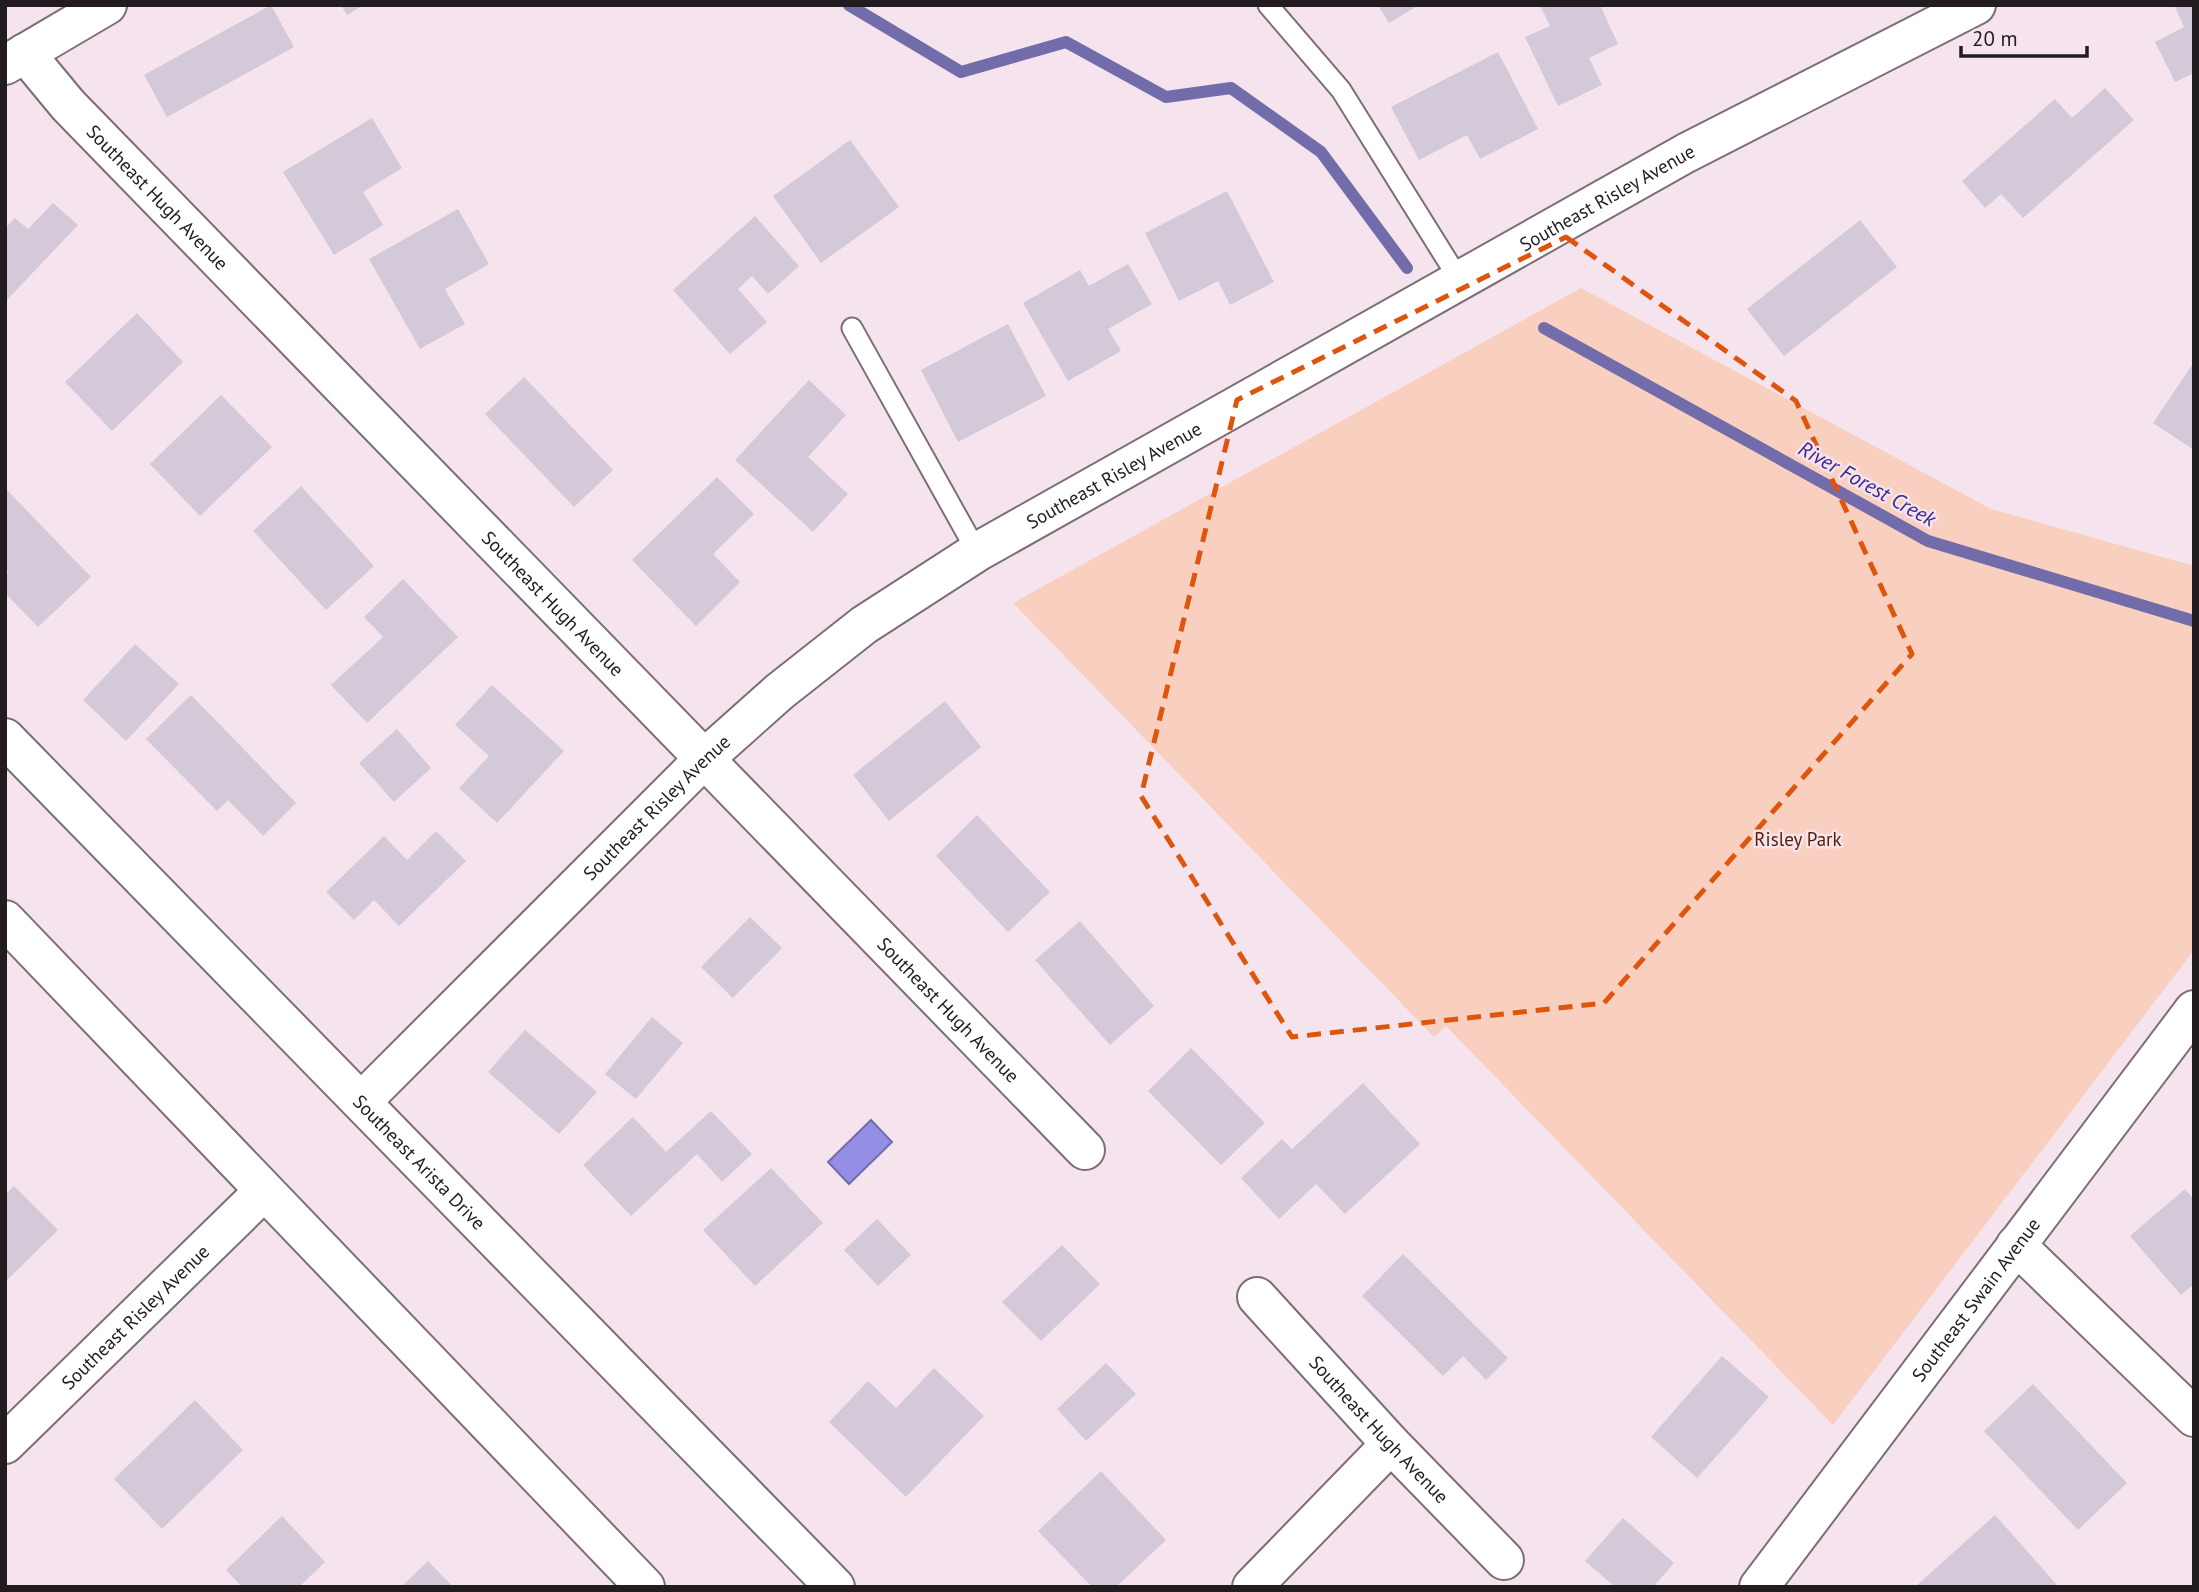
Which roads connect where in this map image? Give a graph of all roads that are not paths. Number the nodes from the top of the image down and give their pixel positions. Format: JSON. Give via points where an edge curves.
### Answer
{"nodes":[{"id":1,"x":107,"y":5,"type":"edge"},
{"id":2,"x":1268,"y":5,"type":"edge"},
{"id":3,"x":1976,"y":5,"type":"edge"},
{"id":4,"x":15,"y":59,"type":"edge"},
{"id":5,"x":1460,"y":281,"type":"junction"},
{"id":6,"x":852,"y":328,"type":"dead end"},
{"id":7,"x":978,"y":552,"type":"junction"},
{"id":8,"x":5,"y":738,"type":"edge"},
{"id":9,"x":704,"y":760,"type":"junction"},
{"id":10,"x":5,"y":920,"type":"edge"},
{"id":11,"x":2194,"y":1010,"type":"edge"},
{"id":12,"x":362,"y":1101,"type":"junction"},
{"id":13,"x":1085,"y":1150,"type":"dead end"},
{"id":14,"x":264,"y":1191,"type":"junction"},
{"id":15,"x":2016,"y":1245,"type":"junction"},
{"id":16,"x":1257,"y":1297,"type":"dead end"},
{"id":17,"x":2194,"y":1417,"type":"edge"},
{"id":18,"x":5,"y":1444,"type":"edge"},
{"id":19,"x":1391,"y":1444,"type":"junction"},
{"id":20,"x":1504,"y":1560,"type":"dead end"},
{"id":21,"x":645,"y":1587,"type":"edge"},
{"id":22,"x":835,"y":1587,"type":"edge"},
{"id":23,"x":1252,"y":1587,"type":"edge"},
{"id":24,"x":1759,"y":1587,"type":"edge"}],
"edges":[{"from":1,"to":4,"type":"street"},
{"from":2,"to":5,"type":"lane","via":[[1341,90]]},
{"from":3,"to":5,"type":"street","name":"Southeast Risley Avenue","via":[[1686,153]]},
{"from":4,"to":9,"type":"street","name":"Southeast Hugh Avenue","via":[[68,104]]},
{"from":5,"to":7,"type":"street","name":"Southeast Risley Avenue"},
{"from":6,"to":7,"type":"lane"},
{"from":7,"to":9,"type":"street","name":"Southeast Risley Avenue","via":[[864,625],[779,692]]},
{"from":8,"to":12,"type":"street","name":"Southeast Arista Drive"},
{"from":9,"to":12,"type":"street","name":"Southeast Risley Avenue"},
{"from":9,"to":13,"type":"street","name":"Southeast Hugh Avenue"},
{"from":10,"to":14,"type":"street"},
{"from":11,"to":15,"type":"street","name":"Southeast Swain Avenue"},
{"from":12,"to":22,"type":"street","name":"Southeast Arista Drive"},
{"from":14,"to":18,"type":"street","name":"Southeast Risley Avenue"},
{"from":14,"to":21,"type":"street"},
{"from":15,"to":17,"type":"street"},
{"from":15,"to":24,"type":"street","name":"Southeast Swain Avenue"},
{"from":16,"to":19,"type":"street","name":"Southeast Hugh Avenue"},
{"from":19,"to":20,"type":"street","name":"Southeast Hugh Avenue"},
{"from":19,"to":23,"type":"street"}]}
